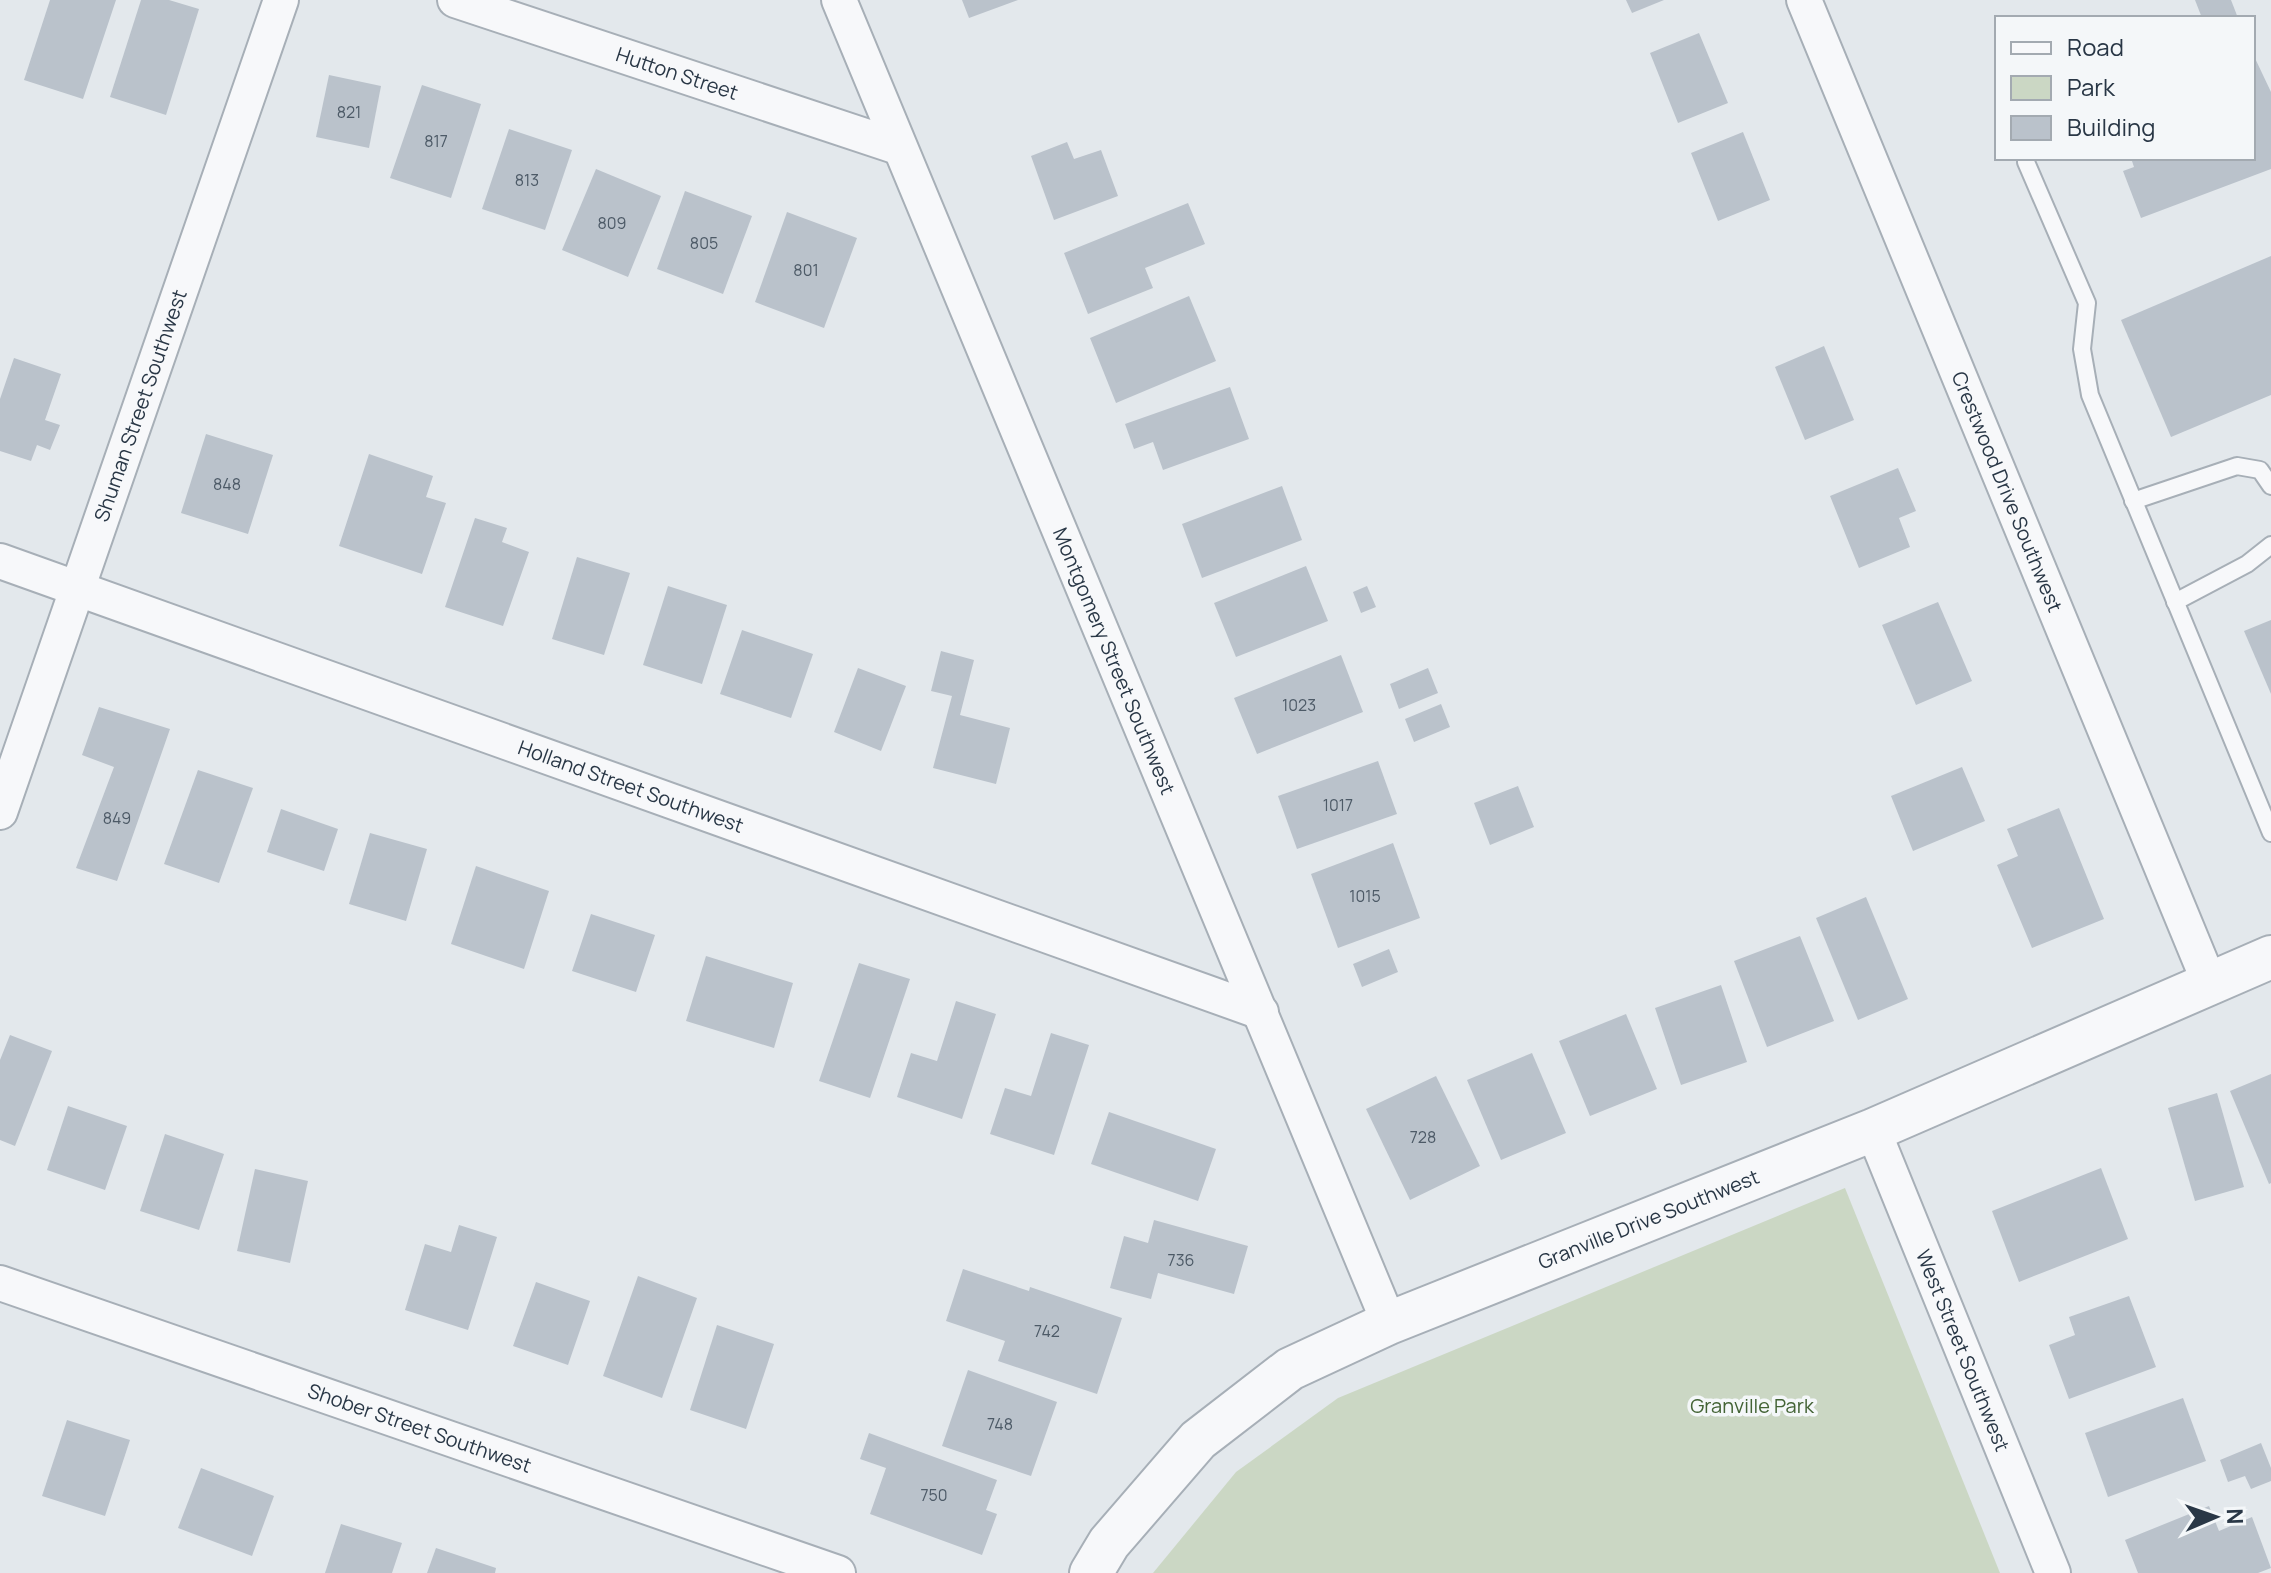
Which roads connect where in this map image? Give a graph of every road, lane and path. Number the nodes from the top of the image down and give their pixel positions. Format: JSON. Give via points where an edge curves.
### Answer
{"nodes":[{"id":1,"x":281,"y":0,"type":"edge"},
{"id":2,"x":455,"y":0,"type":"edge"},
{"id":3,"x":839,"y":0,"type":"edge"},
{"id":4,"x":1804,"y":0,"type":"edge"},
{"id":5,"x":898,"y":147,"type":"junction"},
{"id":6,"x":2026,"y":162,"type":"dead end"},
{"id":7,"x":2271,"y":486,"type":"edge"},
{"id":8,"x":2133,"y":501,"type":"junction"},
{"id":9,"x":2271,"y":545,"type":"edge"},
{"id":10,"x":0,"y":561,"type":"edge"},
{"id":11,"x":78,"y":587,"type":"junction"},
{"id":12,"x":2175,"y":602,"type":"junction"},
{"id":13,"x":0,"y":812,"type":"edge"},
{"id":14,"x":2271,"y":833,"type":"edge"},
{"id":15,"x":2271,"y":957,"type":"edge"},
{"id":16,"x":2209,"y":982,"type":"junction"},
{"id":17,"x":1261,"y":1012,"type":"junction"},
{"id":18,"x":1873,"y":1130,"type":"junction"},
{"id":19,"x":0,"y":1283,"type":"edge"},
{"id":20,"x":1389,"y":1323,"type":"junction"},
{"id":21,"x":838,"y":1573,"type":"edge"},
{"id":22,"x":1091,"y":1573,"type":"edge"},
{"id":23,"x":2053,"y":1573,"type":"edge"}],
"edges":[{"from":1,"to":11,"type":"street","name":"Shuman Street Southwest"},
{"from":2,"to":5,"type":"street","name":"Hutton Street"},
{"from":3,"to":5,"type":"street","name":"Montgomery Street Southwest"},
{"from":4,"to":16,"type":"street","name":"Crestwood Drive Southwest"},
{"from":5,"to":17,"type":"street","name":"Montgomery Street Southwest"},
{"from":6,"to":8,"type":"lane","via":[[2087,303],[2083,371]]},
{"from":7,"to":8,"type":"lane","via":[[2260,470],[2237,466]]},
{"from":8,"to":12,"type":"lane"},
{"from":9,"to":12,"type":"lane","via":[[2247,564]]},
{"from":10,"to":11,"type":"street","name":"Holland Street Southwest"},
{"from":11,"to":13,"type":"street","name":"Shuman Street Southwest"},
{"from":11,"to":17,"type":"street","name":"Holland Street Southwest"},
{"from":12,"to":14,"type":"lane"},
{"from":15,"to":16,"type":"street","name":"Granville Drive Southwest"},
{"from":16,"to":18,"type":"street","name":"Granville Drive Southwest"},
{"from":17,"to":20,"type":"street","name":"Montgomery Street Southwest"},
{"from":18,"to":20,"type":"street","name":"Granville Drive Southwest"},
{"from":18,"to":23,"type":"street","name":"West Street Southwest"},
{"from":19,"to":21,"type":"street","name":"Shober Street Southwest"},
{"from":20,"to":22,"type":"street","name":"Granville Drive Southwest","via":[[1290,1369],[1198,1440],[1109,1543]]}]}
